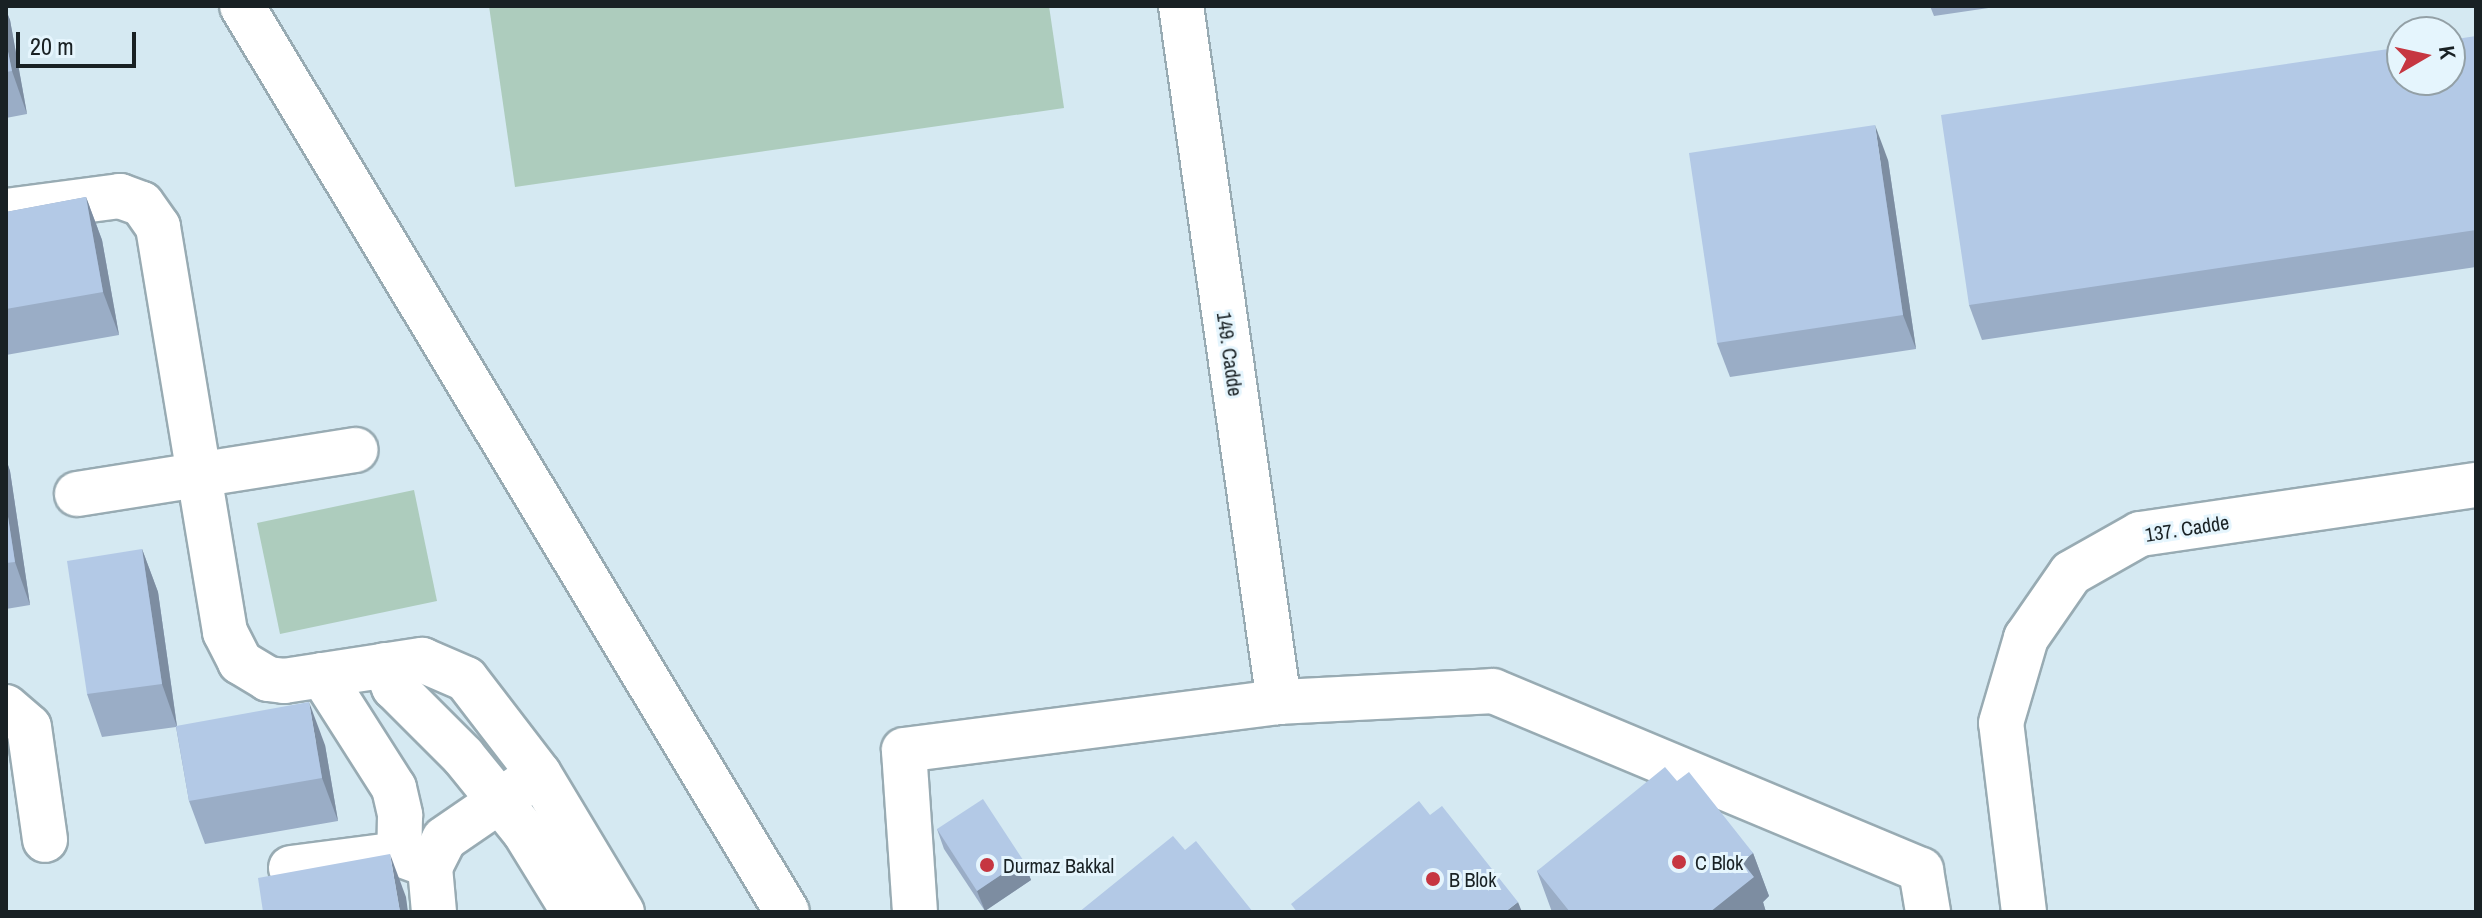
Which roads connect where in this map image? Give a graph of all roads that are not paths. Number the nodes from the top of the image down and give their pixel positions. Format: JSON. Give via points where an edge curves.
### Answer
{"nodes":[{"id":1,"x":242,"y":6,"type":"edge"},
{"id":2,"x":1181,"y":6,"type":"edge"},
{"id":3,"x":6,"y":211,"type":"edge"},
{"id":4,"x":356,"y":450,"type":"dead end"},
{"id":5,"x":199,"y":474,"type":"junction"},
{"id":6,"x":2476,"y":485,"type":"edge"},
{"id":7,"x":77,"y":494,"type":"dead end"},
{"id":8,"x":385,"y":665,"type":"junction"},
{"id":9,"x":322,"y":675,"type":"junction"},
{"id":10,"x":1279,"y":702,"type":"junction"},
{"id":11,"x":6,"y":707,"type":"edge"},
{"id":12,"x":539,"y":774,"type":"junction"},
{"id":13,"x":499,"y":800,"type":"junction"},
{"id":14,"x":45,"y":840,"type":"dead end"},
{"id":15,"x":414,"y":860,"type":"junction"},
{"id":16,"x":291,"y":868,"type":"edge"},
{"id":17,"x":434,"y":912,"type":"edge"},
{"id":18,"x":574,"y":912,"type":"edge"},
{"id":19,"x":622,"y":912,"type":"edge"},
{"id":20,"x":787,"y":912,"type":"edge"},
{"id":21,"x":915,"y":912,"type":"edge"},
{"id":22,"x":1928,"y":912,"type":"edge"},
{"id":23,"x":2024,"y":912,"type":"edge"}],
"edges":[{"from":1,"to":20,"type":"street"},
{"from":2,"to":10,"type":"street","name":"149. Cadde"},
{"from":3,"to":5,"type":"street","via":[[120,196],[151,214],[158,227]]},
{"from":4,"to":5,"type":"street"},
{"from":5,"to":7,"type":"street"},
{"from":5,"to":9,"type":"street","via":[[230,648],[253,673],[268,679]]},
{"from":6,"to":23,"type":"street","name":"137. Cadde","via":[[2140,534],[2071,573],[2026,638],[2001,723]]},
{"from":8,"to":9,"type":"street"},
{"from":8,"to":12,"type":"street","via":[[422,660],[466,679]]},
{"from":8,"to":13,"type":"street","via":[[408,703]]},
{"from":9,"to":15,"type":"street","via":[[394,788]]},
{"from":10,"to":21,"type":"street","via":[[904,750]]},
{"from":10,"to":22,"type":"street","via":[[1493,691],[1921,870]]},
{"from":11,"to":14,"type":"street","via":[[29,727]]},
{"from":12,"to":13,"type":"street"},
{"from":12,"to":19,"type":"street"},
{"from":13,"to":15,"type":"street"},
{"from":13,"to":18,"type":"street"},
{"from":15,"to":16,"type":"street"},
{"from":15,"to":17,"type":"street"}]}
